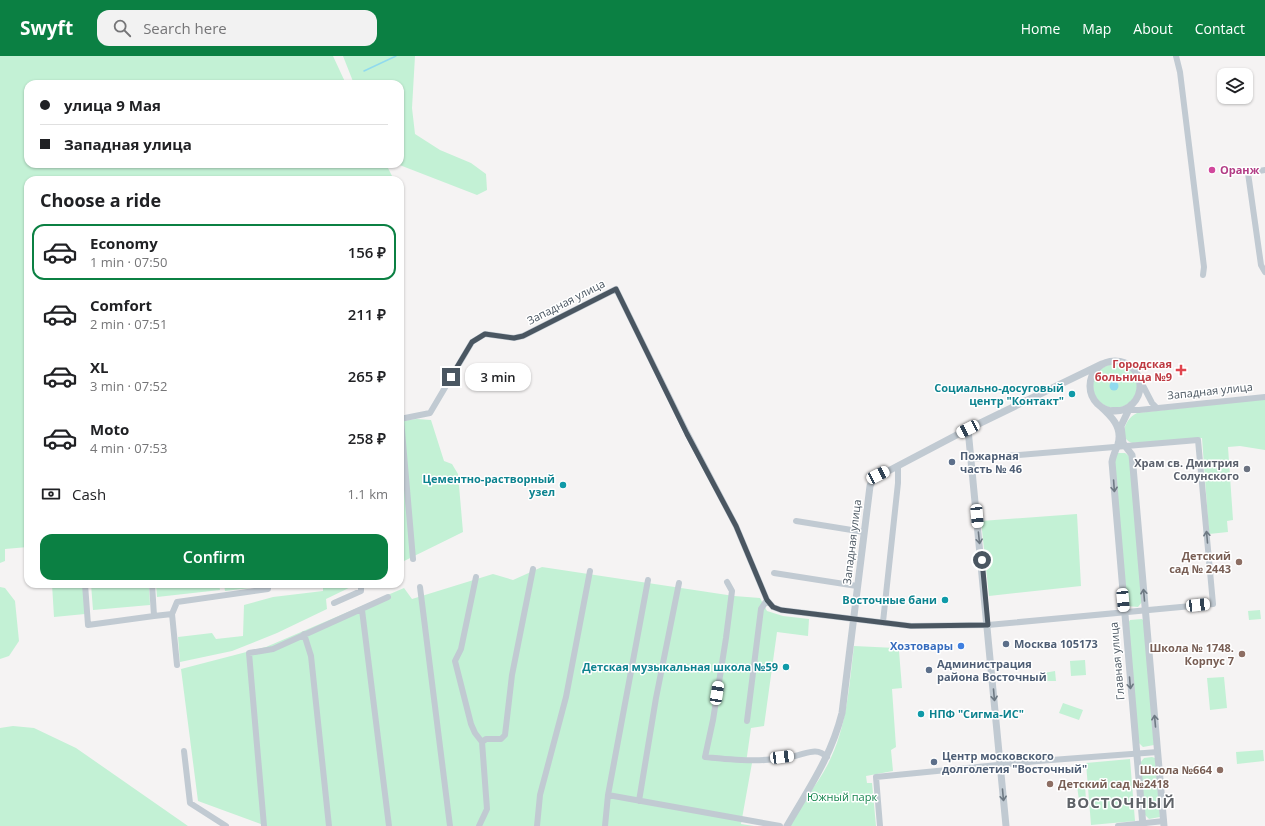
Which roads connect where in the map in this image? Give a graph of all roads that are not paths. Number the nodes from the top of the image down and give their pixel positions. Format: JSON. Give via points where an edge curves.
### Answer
{"nodes":[{"id":1,"x":1176,"y":56,"type":"edge"},
{"id":2,"x":1265,"y":170,"type":"edge"},
{"id":3,"x":1265,"y":272,"type":"edge"},
{"id":4,"x":1203,"y":275,"type":"dead end"},
{"id":5,"x":1102,"y":364,"type":"junction"},
{"id":6,"x":1081,"y":375,"type":"junction"},
{"id":7,"x":1139,"y":378,"type":"junction"},
{"id":8,"x":1091,"y":392,"type":"junction"},
{"id":9,"x":1265,"y":397,"type":"edge"},
{"id":10,"x":1100,"y":406,"type":"junction"},
{"id":11,"x":1129,"y":408,"type":"junction"},
{"id":12,"x":1157,"y":408,"type":"junction"},
{"id":13,"x":404,"y":418,"type":"edge"},
{"id":14,"x":968,"y":429,"type":"junction"},
{"id":15,"x":1117,"y":448,"type":"junction"},
{"id":16,"x":1126,"y":448,"type":"junction"},
{"id":17,"x":972,"y":460,"type":"junction"},
{"id":18,"x":404,"y":462,"type":"edge"},
{"id":19,"x":898,"y":466,"type":"junction"},
{"id":20,"x":796,"y":521,"type":"dead end"},
{"id":21,"x":864,"y":532,"type":"junction"},
{"id":22,"x":413,"y":559,"type":"dead end"},
{"id":23,"x":533,"y":568,"type":"dead end"},
{"id":24,"x":590,"y":571,"type":"dead end"},
{"id":25,"x":774,"y":573,"type":"dead end"},
{"id":26,"x":476,"y":577,"type":"dead end"},
{"id":27,"x":648,"y":580,"type":"dead end"},
{"id":28,"x":727,"y":582,"type":"dead end"},
{"id":29,"x":679,"y":583,"type":"dead end"},
{"id":30,"x":857,"y":586,"type":"junction"},
{"id":31,"x":85,"y":588,"type":"edge"},
{"id":32,"x":152,"y":588,"type":"edge"},
{"id":33,"x":268,"y":588,"type":"edge"},
{"id":34,"x":361,"y":588,"type":"edge"},
{"id":35,"x":420,"y":588,"type":"dead end"},
{"id":36,"x":388,"y":597,"type":"dead end"},
{"id":37,"x":767,"y":600,"type":"junction"},
{"id":38,"x":334,"y":603,"type":"dead end"},
{"id":39,"x":362,"y":610,"type":"junction"},
{"id":40,"x":1145,"y":611,"type":"junction"},
{"id":41,"x":1124,"y":613,"type":"junction"},
{"id":42,"x":172,"y":614,"type":"junction"},
{"id":43,"x":154,"y":616,"type":"junction"},
{"id":44,"x":853,"y":618,"type":"junction"},
{"id":45,"x":883,"y":622,"type":"junction"},
{"id":46,"x":988,"y":625,"type":"junction"},
{"id":47,"x":304,"y":634,"type":"junction"},
{"id":48,"x":177,"y":665,"type":"dead end"},
{"id":49,"x":747,"y":721,"type":"dead end"},
{"id":50,"x":482,"y":742,"type":"junction"},
{"id":51,"x":184,"y":751,"type":"dead end"},
{"id":52,"x":1158,"y":752,"type":"junction"},
{"id":53,"x":1137,"y":754,"type":"junction"},
{"id":54,"x":827,"y":757,"type":"junction"},
{"id":55,"x":1000,"y":765,"type":"junction"},
{"id":56,"x":608,"y":795,"type":"junction"},
{"id":57,"x":639,"y":801,"type":"junction"},
{"id":58,"x":1164,"y":824,"type":"edge"},
{"id":59,"x":1142,"y":825,"type":"edge"},
{"id":60,"x":226,"y":826,"type":"edge"},
{"id":61,"x":264,"y":826,"type":"edge"},
{"id":62,"x":329,"y":826,"type":"edge"},
{"id":63,"x":389,"y":826,"type":"edge"},
{"id":64,"x":450,"y":826,"type":"edge"},
{"id":65,"x":480,"y":826,"type":"edge"},
{"id":66,"x":537,"y":826,"type":"edge"},
{"id":67,"x":605,"y":826,"type":"edge"},
{"id":68,"x":780,"y":826,"type":"edge"},
{"id":69,"x":787,"y":826,"type":"edge"},
{"id":70,"x":880,"y":826,"type":"edge"},
{"id":71,"x":1006,"y":826,"type":"edge"},
{"id":72,"x":1118,"y":826,"type":"edge"}],
"edges":[{"from":1,"to":4,"type":"street","via":[[1181,79]]},
{"from":2,"to":3,"type":"street","via":[[1248,174],[1261,265]]},
{"from":5,"to":6,"type":"street","name":"Западная улица"},
{"from":5,"to":7,"type":"street","via":[[1112,361],[1123,362],[1132,367]]},
{"from":5,"to":8,"type":"street","via":[[1091,378]]},
{"from":6,"to":8,"type":"street"},
{"from":6,"to":14,"type":"street","name":"Западная улица"},
{"from":7,"to":11,"type":"street","via":[[1139,394]]},
{"from":7,"to":12,"type":"street","name":"Западная улица"},
{"from":8,"to":10,"type":"street"},
{"from":9,"to":12,"type":"street","name":"Западная улица"},
{"from":10,"to":11,"type":"street","via":[[1113,410]]},
{"from":10,"to":15,"type":"street","name":"Главная улица","via":[[1118,426]]},
{"from":11,"to":12,"type":"street","name":"Западная улица"},
{"from":11,"to":16,"type":"street","via":[[1120,426],[1121,439]]},
{"from":13,"to":37,"type":"street","name":"Западная улица","via":[[430,413],[472,342],[485,334],[514,338],[523,336],[616,289],[687,434],[736,526]]},
{"from":14,"to":17,"type":"street"},
{"from":14,"to":19,"type":"street","name":"Западная улица"},
{"from":15,"to":16,"type":"street"},
{"from":15,"to":17,"type":"street"},
{"from":15,"to":41,"type":"street","name":"Главная улица","one_way":true,"via":[[1112,462]]},
{"from":40,"to":16,"type":"street","one_way":true,"via":[[1132,456]]},
{"from":40,"to":16,"type":"street","one_way":true,"via":[[1212,604],[1198,440]]},
{"from":17,"to":46,"type":"street","one_way":true},
{"from":18,"to":22,"type":"street"},
{"from":19,"to":21,"type":"street","name":"Западная улица","via":[[878,475],[870,486]]},
{"from":19,"to":45,"type":"street"},
{"from":20,"to":21,"type":"street"},
{"from":21,"to":30,"type":"street","name":"Западная улица"},
{"from":23,"to":50,"type":"street","via":[[512,675],[505,735],[501,739],[486,739]]},
{"from":24,"to":66,"type":"street","via":[[566,697],[540,795]]},
{"from":25,"to":30,"type":"street"},
{"from":26,"to":50,"type":"street","via":[[462,649],[455,661],[471,724]]},
{"from":27,"to":56,"type":"street"},
{"from":28,"to":54,"type":"street","via":[[732,591],[705,757],[755,762],[794,756],[811,750],[823,753]]},
{"from":29,"to":57,"type":"street"},
{"from":30,"to":44,"type":"street","name":"Западная улица"},
{"from":31,"to":43,"type":"street","via":[[88,625]]},
{"from":32,"to":43,"type":"street"},
{"from":33,"to":42,"type":"street","via":[[177,602]]},
{"from":34,"to":38,"type":"street","via":[[361,591]]},
{"from":35,"to":64,"type":"street"},
{"from":36,"to":39,"type":"street"},
{"from":37,"to":44,"type":"street","via":[[773,607],[781,610]]},
{"from":37,"to":49,"type":"street","via":[[761,608]]},
{"from":39,"to":47,"type":"street"},
{"from":39,"to":63,"type":"street"},
{"from":40,"to":41,"type":"street"},
{"from":52,"to":40,"type":"street","one_way":true},
{"from":41,"to":46,"type":"street"},
{"from":41,"to":53,"type":"street","name":"Главная улица","one_way":true},
{"from":42,"to":43,"type":"street"},
{"from":42,"to":48,"type":"street"},
{"from":44,"to":45,"type":"street"},
{"from":44,"to":54,"type":"street","name":"Западная улица","via":[[842,713],[836,737]]},
{"from":45,"to":46,"type":"street","via":[[911,626]]},
{"from":46,"to":55,"type":"street","one_way":true},
{"from":47,"to":61,"type":"street","via":[[273,649],[249,653]]},
{"from":47,"to":62,"type":"street","via":[[311,656]]},
{"from":50,"to":65,"type":"street","via":[[486,809]]},
{"from":51,"to":60,"type":"street","via":[[190,803]]},
{"from":52,"to":53,"type":"street"},
{"from":52,"to":58,"type":"street"},
{"from":53,"to":55,"type":"street"},
{"from":53,"to":59,"type":"street","name":"Главная улица"},
{"from":54,"to":69,"type":"street","name":"Западная улица"},
{"from":55,"to":70,"type":"street","via":[[876,778]]},
{"from":55,"to":71,"type":"street","one_way":true},
{"from":56,"to":57,"type":"street"},
{"from":56,"to":67,"type":"street"},
{"from":57,"to":68,"type":"street"},
{"from":58,"to":59,"type":"street"},
{"from":59,"to":72,"type":"street"}]}
